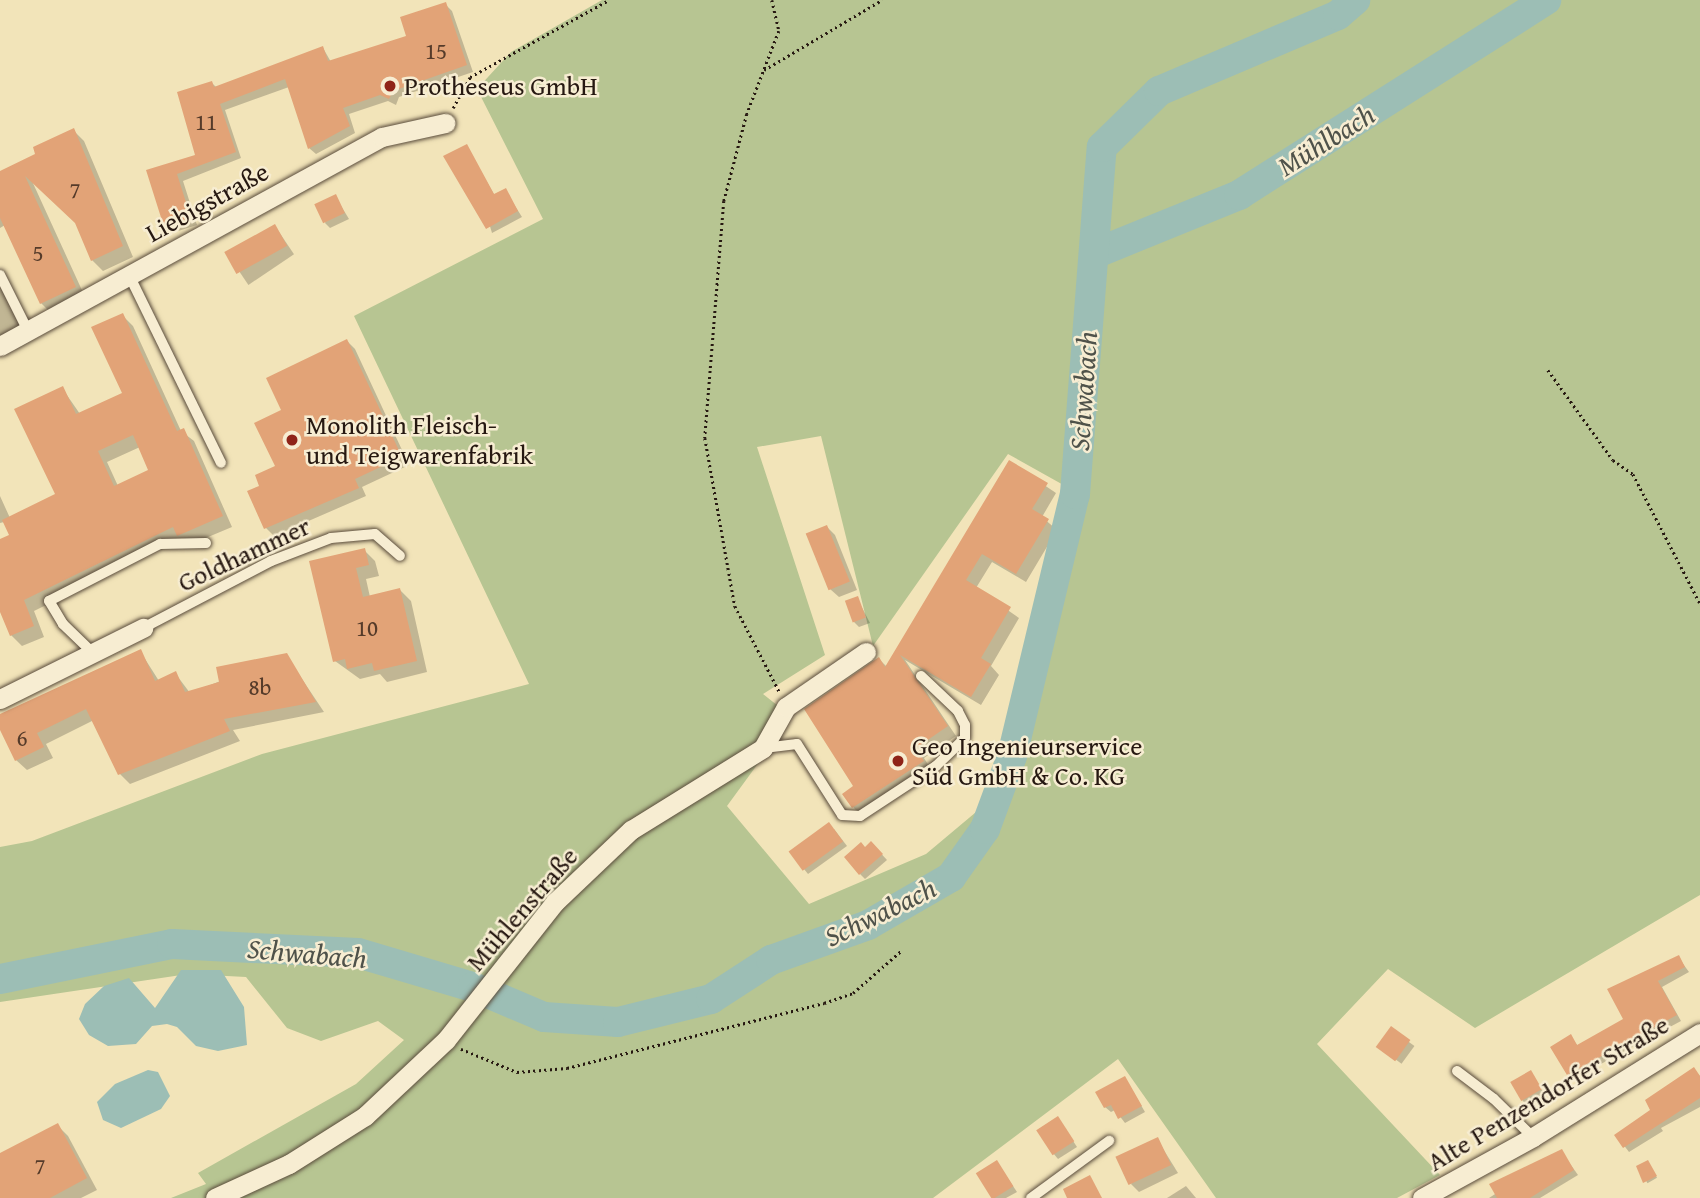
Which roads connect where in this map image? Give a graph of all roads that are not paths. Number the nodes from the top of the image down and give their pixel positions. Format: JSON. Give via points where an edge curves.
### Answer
{"nodes":[{"id":1,"x":445,"y":123,"type":"road end"},
{"id":2,"x":0,"y":275,"type":"edge"},
{"id":3,"x":129,"y":275,"type":"junction"},
{"id":4,"x":28,"y":331,"type":"junction"},
{"id":5,"x":0,"y":346,"type":"edge"},
{"id":6,"x":221,"y":463,"type":"dead end"},
{"id":7,"x":206,"y":543,"type":"dead end"},
{"id":8,"x":400,"y":556,"type":"dead end"},
{"id":9,"x":144,"y":628,"type":"joint"},
{"id":10,"x":866,"y":652,"type":"dead end"},
{"id":11,"x":93,"y":653,"type":"junction"},
{"id":12,"x":921,"y":677,"type":"dead end"},
{"id":13,"x":0,"y":699,"type":"edge"},
{"id":14,"x":763,"y":748,"type":"junction"},
{"id":15,"x":1700,"y":1033,"type":"edge"},
{"id":16,"x":1457,"y":1071,"type":"dead end"},
{"id":17,"x":1533,"y":1137,"type":"junction"},
{"id":18,"x":1109,"y":1141,"type":"dead end"},
{"id":19,"x":215,"y":1198,"type":"edge"},
{"id":20,"x":1031,"y":1198,"type":"edge"},
{"id":21,"x":1422,"y":1198,"type":"edge"}],
"edges":[{"from":1,"to":3,"type":"street","name":"Liebigstraße","via":[[382,136]]},
{"from":2,"to":4,"type":"lane"},
{"from":3,"to":4,"type":"street","name":"Liebigstraße"},
{"from":3,"to":6,"type":"lane"},
{"from":4,"to":5,"type":"street","name":"Liebigstraße"},
{"from":7,"to":11,"type":"lane","via":[[160,544],[48,601],[63,624]]},
{"from":8,"to":9,"type":"lane","name":"Goldhammer","via":[[375,534],[331,538],[271,561]]},
{"from":9,"to":11,"type":"street"},
{"from":10,"to":14,"type":"street","name":"Mühlenstraße","via":[[786,706]]},
{"from":11,"to":13,"type":"street"},
{"from":12,"to":14,"type":"lane","via":[[957,711],[965,725],[965,738],[936,766],[860,816],[842,815],[797,744]]},
{"from":14,"to":19,"type":"street","name":"Mühlenstraße","via":[[631,830],[555,902],[446,1040],[365,1116],[289,1164]]},
{"from":15,"to":17,"type":"street","name":"Alte Penzendorfer Straße"},
{"from":16,"to":17,"type":"lane","via":[[1494,1098]]},
{"from":17,"to":21,"type":"street","name":"Alte Penzendorfer Straße"},
{"from":18,"to":20,"type":"lane"}]}
